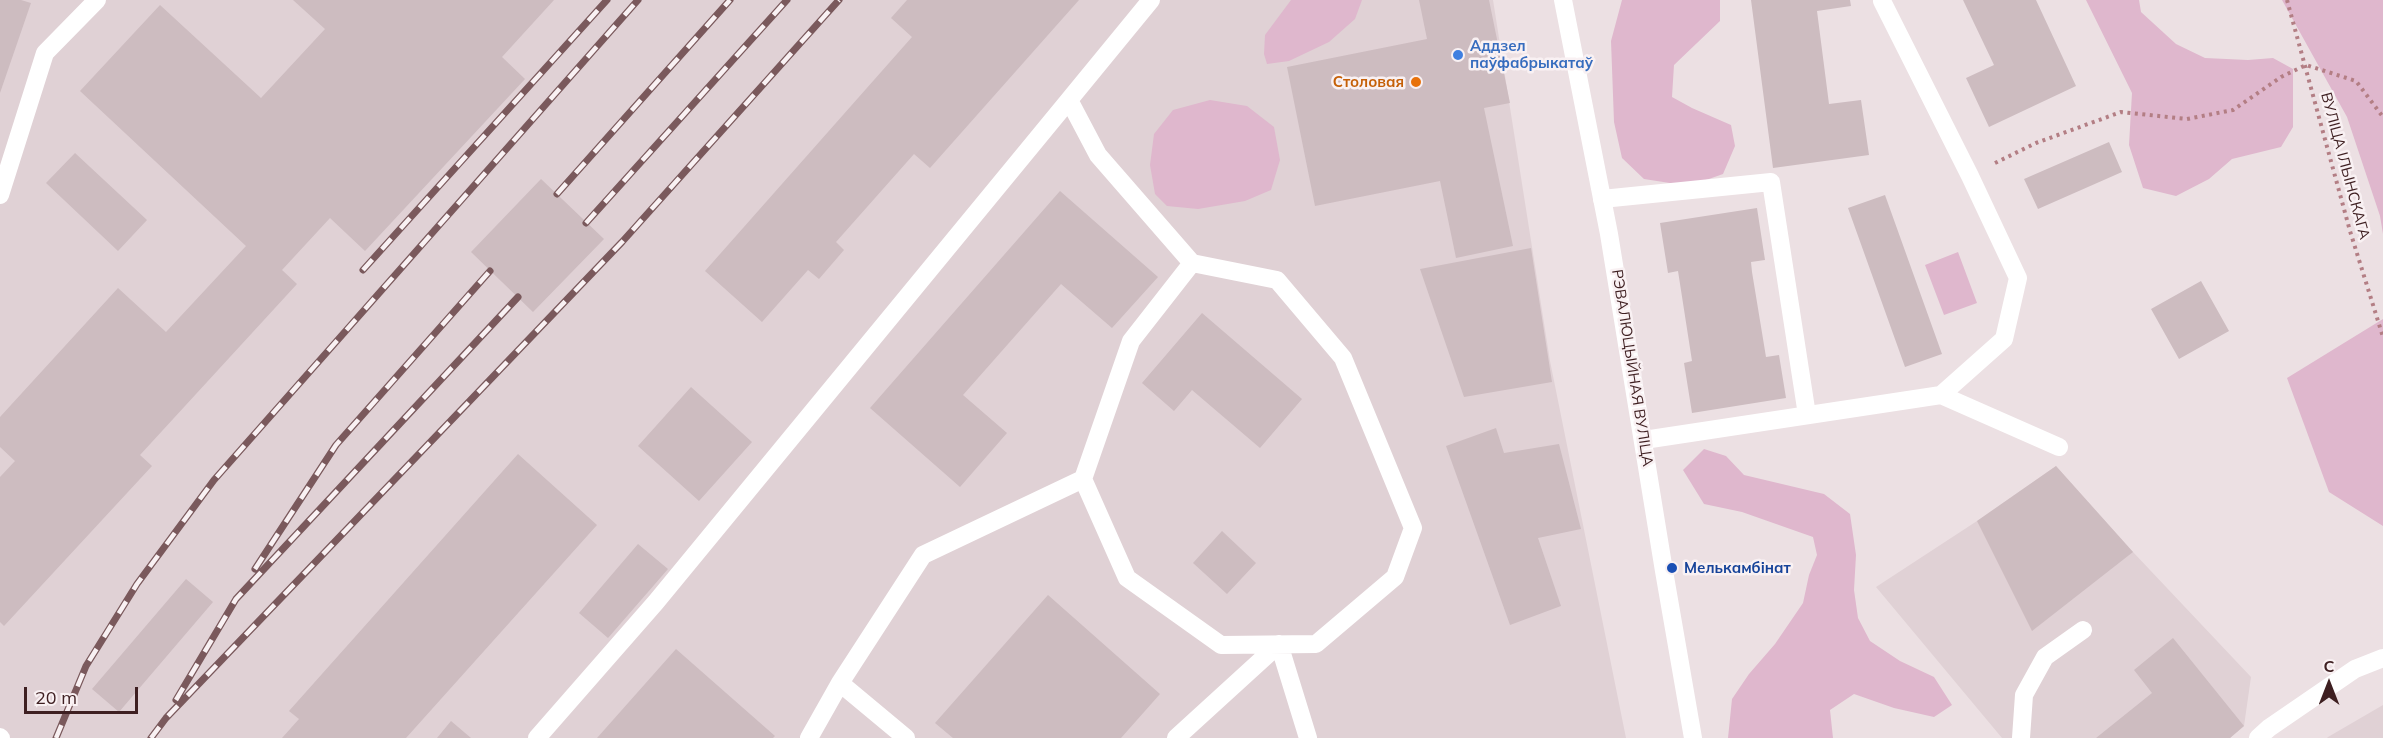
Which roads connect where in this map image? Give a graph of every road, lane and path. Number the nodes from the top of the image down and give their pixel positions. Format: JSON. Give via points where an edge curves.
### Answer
{"nodes":[{"id":1,"x":97,"y":0,"type":"edge"},
{"id":2,"x":1151,"y":0,"type":"edge"},
{"id":3,"x":1563,"y":0,"type":"edge"},
{"id":4,"x":2287,"y":0,"type":"edge"},
{"id":5,"x":1882,"y":1,"type":"edge"},
{"id":6,"x":2306,"y":65,"type":"junction"},
{"id":7,"x":1069,"y":99,"type":"junction"},
{"id":8,"x":2383,"y":117,"type":"edge"},
{"id":9,"x":1970,"y":176,"type":"junction"},
{"id":10,"x":0,"y":195,"type":"edge"},
{"id":11,"x":1602,"y":200,"type":"junction"},
{"id":12,"x":1192,"y":263,"type":"junction"},
{"id":13,"x":2383,"y":337,"type":"edge"},
{"id":14,"x":1941,"y":395,"type":"junction"},
{"id":15,"x":1807,"y":414,"type":"junction"},
{"id":16,"x":1644,"y":440,"type":"junction"},
{"id":17,"x":2059,"y":447,"type":"dead end"},
{"id":18,"x":1083,"y":479,"type":"junction"},
{"id":19,"x":2083,"y":630,"type":"dead end"},
{"id":20,"x":1279,"y":644,"type":"junction"},
{"id":21,"x":2383,"y":657,"type":"edge"},
{"id":22,"x":840,"y":683,"type":"junction"},
{"id":23,"x":537,"y":738,"type":"edge"},
{"id":24,"x":809,"y":738,"type":"edge"},
{"id":25,"x":906,"y":738,"type":"edge"},
{"id":26,"x":1176,"y":738,"type":"edge"},
{"id":27,"x":1308,"y":738,"type":"edge"},
{"id":28,"x":1694,"y":738,"type":"edge"},
{"id":29,"x":2021,"y":738,"type":"edge"},
{"id":30,"x":2258,"y":738,"type":"edge"}],
"edges":[{"from":1,"to":10,"type":"street","via":[[45,53]]},
{"from":2,"to":7,"type":"street"},
{"from":3,"to":11,"type":"street","name":"РЭВАЛЮЦЫЙНАЯ ВУЛІЦА"},
{"from":4,"to":6,"type":"path","name":"ВУЛІЦА ІЛЬІНСКАГА"},
{"from":5,"to":9,"type":"street"},
{"from":6,"to":8,"type":"path","via":[[2356,81]]},
{"from":6,"to":9,"type":"path","via":[[2233,110],[2187,119],[2121,112],[2036,142]]},
{"from":6,"to":13,"type":"path","name":"ВУЛІЦА ІЛЬІНСКАГА"},
{"from":7,"to":12,"type":"street","via":[[1098,155]]},
{"from":7,"to":23,"type":"street","via":[[656,602]]},
{"from":9,"to":14,"type":"street","via":[[2018,278],[2004,339]]},
{"from":11,"to":15,"type":"street","via":[[1771,182]]},
{"from":11,"to":16,"type":"street","name":"РЭВАЛЮЦЫЙНАЯ ВУЛІЦА"},
{"from":12,"to":18,"type":"street","via":[[1131,341]]},
{"from":12,"to":20,"type":"street","via":[[1277,280],[1343,358],[1413,528],[1395,577],[1316,644]]},
{"from":14,"to":15,"type":"street"},
{"from":14,"to":17,"type":"street"},
{"from":15,"to":16,"type":"street"},
{"from":16,"to":28,"type":"street","name":"РЭВАЛЮЦЫЙНАЯ ВУЛІЦА"},
{"from":18,"to":20,"type":"street","via":[[1127,578],[1221,645]]},
{"from":18,"to":22,"type":"street","via":[[923,555]]},
{"from":19,"to":29,"type":"street","via":[[2045,657],[2024,695]]},
{"from":20,"to":26,"type":"street"},
{"from":20,"to":27,"type":"street"},
{"from":21,"to":30,"type":"street","via":[[2355,669]]},
{"from":22,"to":24,"type":"street"},
{"from":22,"to":25,"type":"street"}]}
